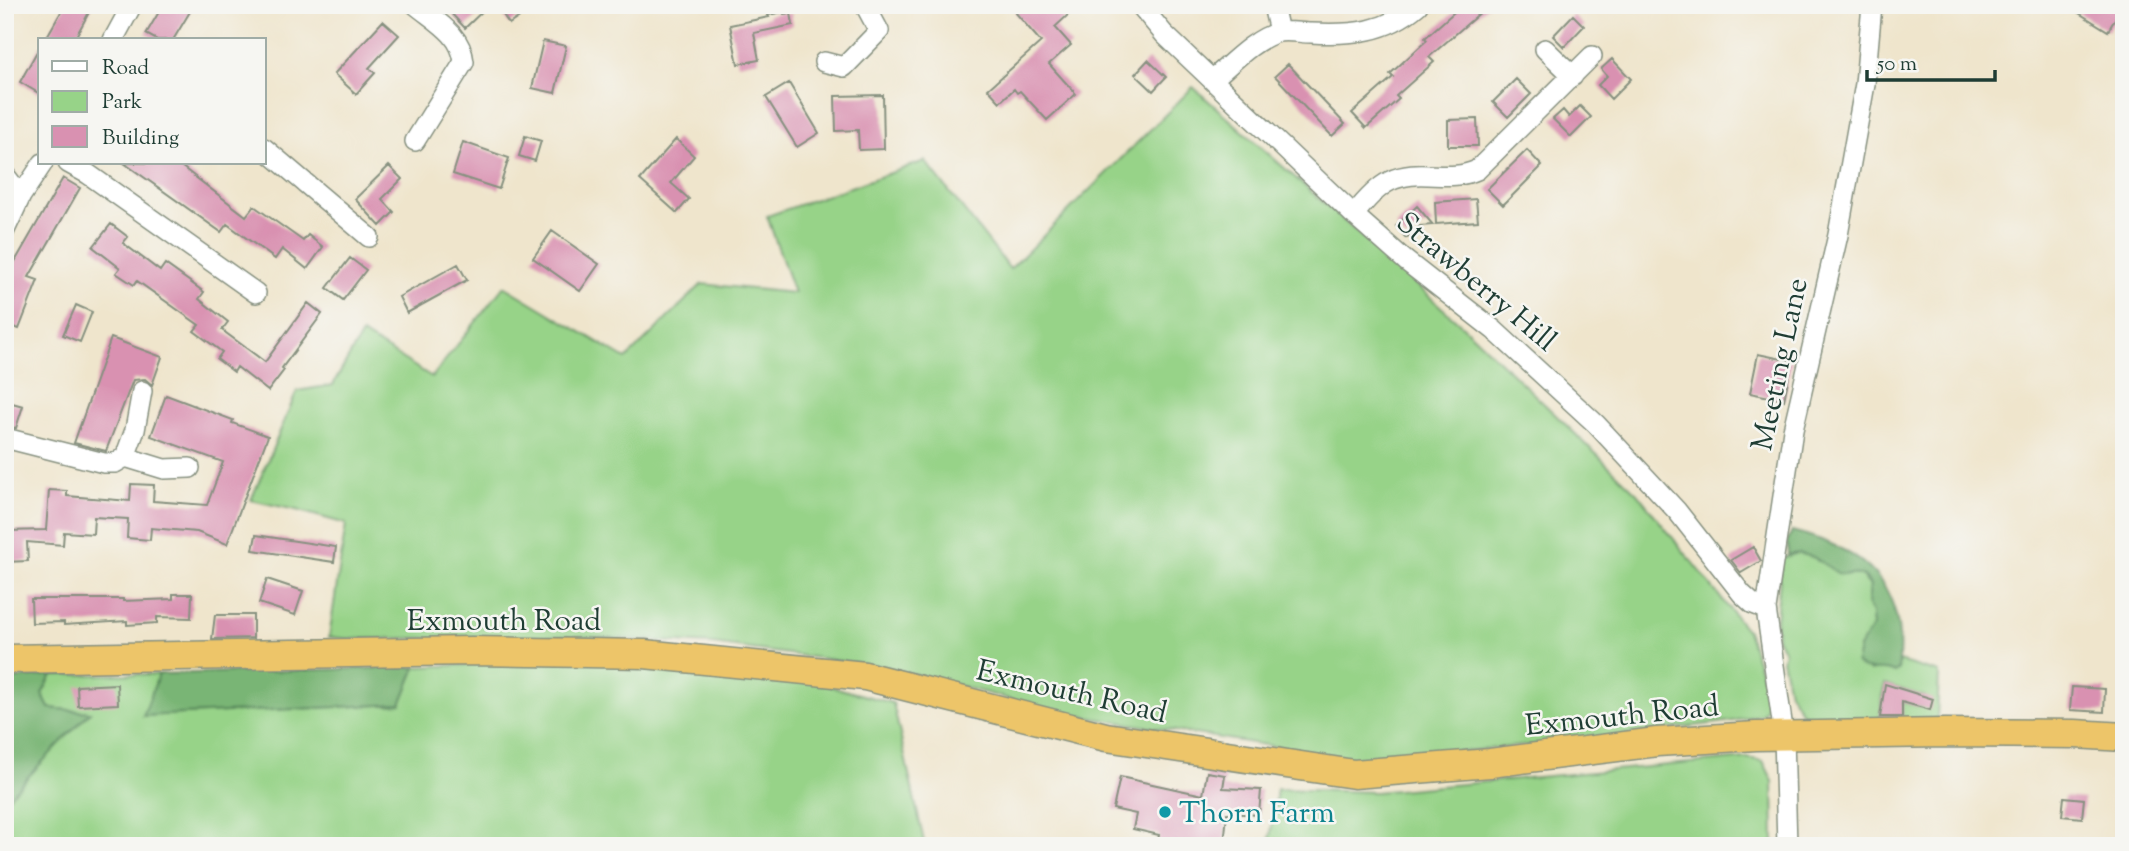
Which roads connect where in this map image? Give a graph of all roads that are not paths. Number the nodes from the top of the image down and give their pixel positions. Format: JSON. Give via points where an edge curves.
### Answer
{"nodes":[{"id":1,"x":132,"y":5,"type":"edge"},
{"id":2,"x":416,"y":5,"type":"edge"},
{"id":3,"x":865,"y":5,"type":"edge"},
{"id":4,"x":1140,"y":5,"type":"edge"},
{"id":5,"x":1273,"y":5,"type":"edge"},
{"id":6,"x":1418,"y":5,"type":"edge"},
{"id":7,"x":1872,"y":5,"type":"edge"},
{"id":8,"x":1279,"y":32,"type":"junction"},
{"id":9,"x":114,"y":38,"type":"edge"},
{"id":10,"x":1545,"y":49,"type":"dead end"},
{"id":11,"x":1592,"y":56,"type":"dead end"},
{"id":12,"x":824,"y":62,"type":"dead end"},
{"id":13,"x":1573,"y":76,"type":"junction"},
{"id":14,"x":1213,"y":79,"type":"junction"},
{"id":15,"x":415,"y":141,"type":"dead end"},
{"id":16,"x":266,"y":150,"type":"edge"},
{"id":17,"x":42,"y":164,"type":"edge"},
{"id":18,"x":70,"y":164,"type":"edge"},
{"id":19,"x":5,"y":175,"type":"edge"},
{"id":20,"x":21,"y":196,"type":"junction"},
{"id":21,"x":1354,"y":215,"type":"junction"},
{"id":22,"x":5,"y":230,"type":"edge"},
{"id":23,"x":369,"y":237,"type":"dead end"},
{"id":24,"x":256,"y":293,"type":"dead end"},
{"id":25,"x":142,"y":391,"type":"dead end"},
{"id":26,"x":5,"y":438,"type":"edge"},
{"id":27,"x":125,"y":457,"type":"junction"},
{"id":28,"x":190,"y":468,"type":"dead end"},
{"id":29,"x":1766,"y":609,"type":"junction"},
{"id":30,"x":5,"y":659,"type":"edge"},
{"id":31,"x":1784,"y":736,"type":"junction"},
{"id":32,"x":2124,"y":737,"type":"edge"},
{"id":33,"x":1787,"y":846,"type":"edge"}],
"edges":[{"from":1,"to":9,"type":"street"},
{"from":2,"to":15,"type":"street","via":[[457,39],[464,62]]},
{"from":3,"to":12,"type":"street","via":[[879,31],[844,67]]},
{"from":4,"to":14,"type":"street","name":"Strawberry Hill"},
{"from":5,"to":8,"type":"street"},
{"from":6,"to":8,"type":"street","via":[[1382,26],[1355,34]]},
{"from":7,"to":29,"type":"street","name":"Meeting Lane","via":[[1863,96],[1838,235],[1793,430]]},
{"from":8,"to":14,"type":"street","via":[[1254,45]]},
{"from":10,"to":13,"type":"street"},
{"from":11,"to":13,"type":"street"},
{"from":13,"to":21,"type":"street","via":[[1477,170],[1455,177],[1392,179]]},
{"from":14,"to":21,"type":"street","name":"Strawberry Hill"},
{"from":16,"to":23,"type":"street"},
{"from":17,"to":20,"type":"street"},
{"from":18,"to":24,"type":"street"},
{"from":19,"to":20,"type":"street"},
{"from":20,"to":22,"type":"street"},
{"from":21,"to":29,"type":"street","name":"Strawberry Hill","via":[[1494,330],[1596,424],[1677,512],[1742,594]]},
{"from":25,"to":27,"type":"street"},
{"from":26,"to":27,"type":"street","via":[[104,463]]},
{"from":27,"to":28,"type":"street","via":[[164,469]]},
{"from":29,"to":31,"type":"street","name":"Meeting Lane"},
{"from":30,"to":31,"type":"highway","name":"Exmouth Road","via":[[471,651],[644,654],[865,676],[1106,737],[1354,775],[1657,742]]},
{"from":31,"to":32,"type":"highway","name":"Exmouth Road"},
{"from":31,"to":33,"type":"street","name":"Meeting Lane"}]}
